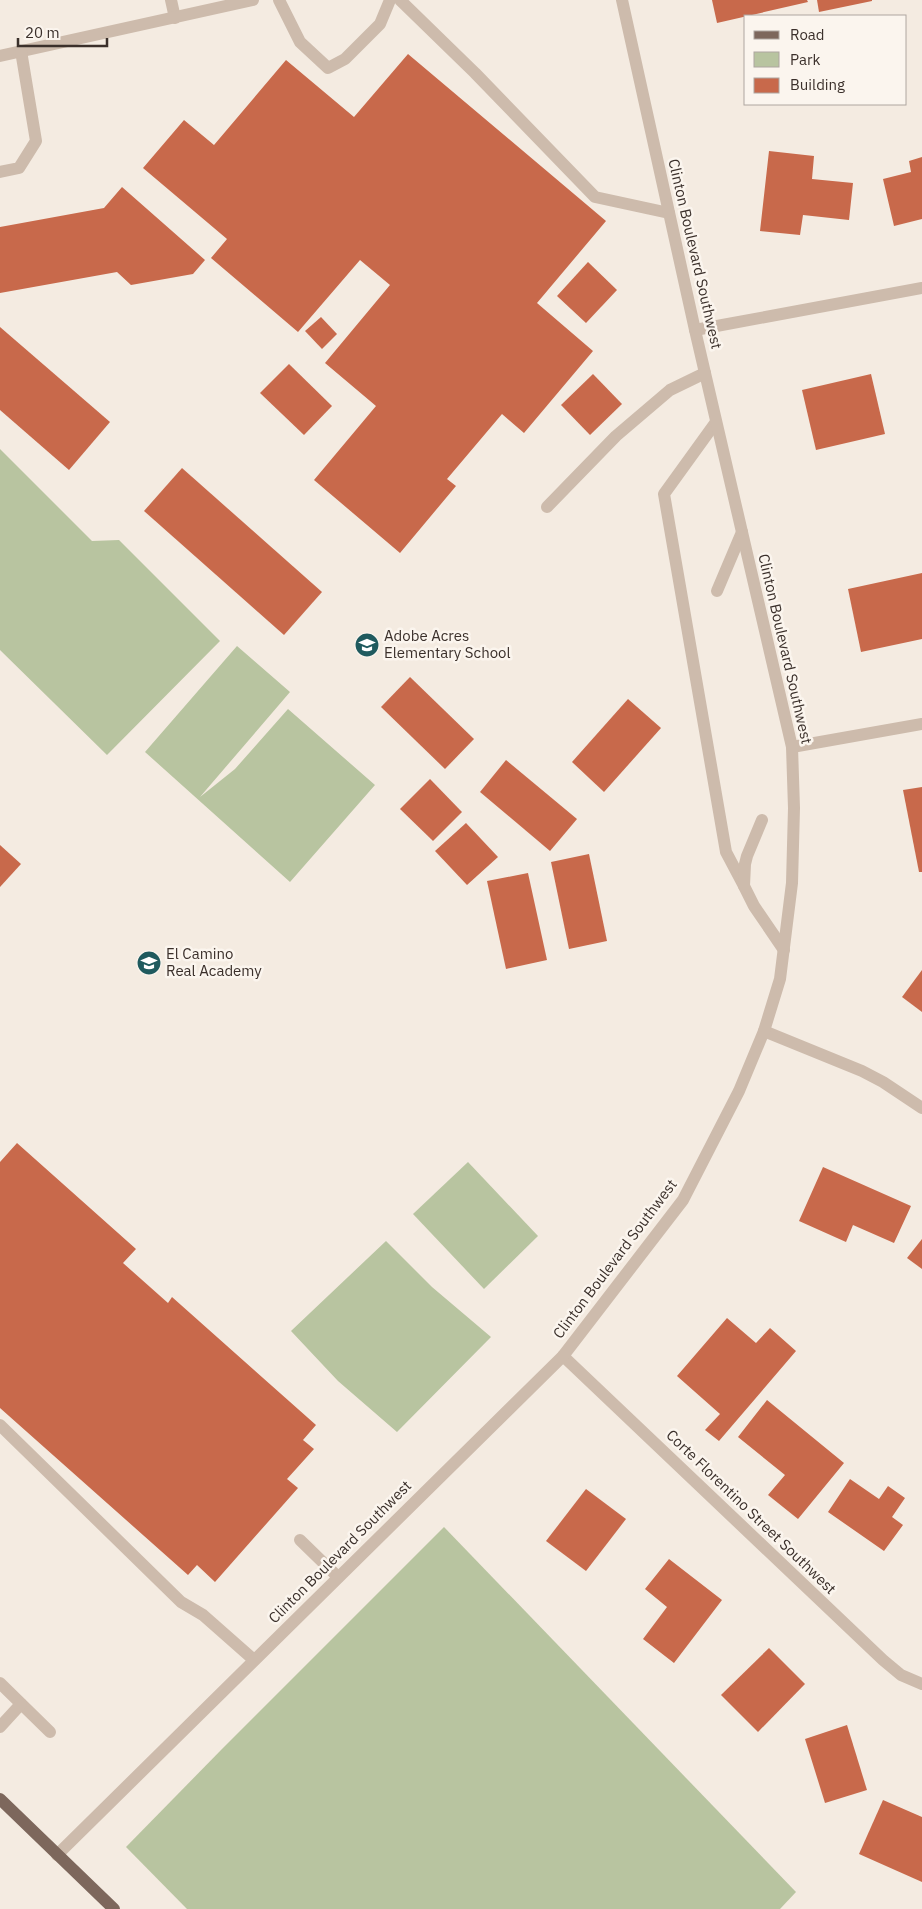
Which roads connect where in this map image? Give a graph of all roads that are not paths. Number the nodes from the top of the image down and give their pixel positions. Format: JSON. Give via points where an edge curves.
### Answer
{"nodes":[{"id":1,"x":171,"y":0,"type":"edge"},
{"id":2,"x":253,"y":0,"type":"edge"},
{"id":3,"x":279,"y":0,"type":"edge"},
{"id":4,"x":390,"y":0,"type":"edge"},
{"id":5,"x":400,"y":0,"type":"edge"},
{"id":6,"x":622,"y":0,"type":"edge"},
{"id":7,"x":175,"y":18,"type":"junction"},
{"id":8,"x":21,"y":51,"type":"junction"},
{"id":9,"x":0,"y":56,"type":"edge"},
{"id":10,"x":0,"y":172,"type":"edge"},
{"id":11,"x":670,"y":213,"type":"junction"},
{"id":12,"x":922,"y":288,"type":"edge"},
{"id":13,"x":695,"y":330,"type":"junction"},
{"id":14,"x":705,"y":373,"type":"junction"},
{"id":15,"x":716,"y":422,"type":"junction"},
{"id":16,"x":547,"y":507,"type":"dead end"},
{"id":17,"x":742,"y":532,"type":"junction"},
{"id":18,"x":717,"y":591,"type":"dead end"},
{"id":19,"x":922,"y":724,"type":"edge"},
{"id":20,"x":792,"y":747,"type":"junction"},
{"id":21,"x":762,"y":820,"type":"dead end"},
{"id":22,"x":744,"y":886,"type":"junction"},
{"id":23,"x":784,"y":950,"type":"junction"},
{"id":24,"x":764,"y":1031,"type":"junction"},
{"id":25,"x":922,"y":1108,"type":"edge"},
{"id":26,"x":563,"y":1356,"type":"junction"},
{"id":27,"x":0,"y":1425,"type":"edge"},
{"id":28,"x":300,"y":1540,"type":"dead end"},
{"id":29,"x":338,"y":1577,"type":"junction"},
{"id":30,"x":254,"y":1660,"type":"junction"},
{"id":31,"x":0,"y":1683,"type":"edge"},
{"id":32,"x":922,"y":1684,"type":"edge"},
{"id":33,"x":21,"y":1704,"type":"junction"},
{"id":34,"x":0,"y":1727,"type":"edge"},
{"id":35,"x":50,"y":1732,"type":"dead end"},
{"id":36,"x":0,"y":1799,"type":"edge"},
{"id":37,"x":57,"y":1854,"type":"junction"},
{"id":38,"x":114,"y":1909,"type":"edge"}],
"edges":[{"from":1,"to":7,"type":"street"},
{"from":2,"to":7,"type":"street"},
{"from":3,"to":4,"type":"street","via":[[300,42],[328,68],[345,59],[380,24]]},
{"from":5,"to":11,"type":"street","via":[[595,197]]},
{"from":6,"to":11,"type":"street","name":"Clinton Boulevard Southwest"},
{"from":7,"to":8,"type":"street"},
{"from":8,"to":9,"type":"street"},
{"from":8,"to":10,"type":"street","via":[[36,141],[19,168]]},
{"from":11,"to":13,"type":"street","name":"Clinton Boulevard Southwest"},
{"from":12,"to":13,"type":"street"},
{"from":13,"to":14,"type":"street","name":"Clinton Boulevard Southwest"},
{"from":14,"to":15,"type":"street","name":"Clinton Boulevard Southwest"},
{"from":14,"to":16,"type":"street","via":[[670,390],[616,436]]},
{"from":15,"to":17,"type":"street","name":"Clinton Boulevard Southwest"},
{"from":15,"to":22,"type":"street","via":[[664,494],[726,852]]},
{"from":17,"to":18,"type":"street"},
{"from":17,"to":20,"type":"street","name":"Clinton Boulevard Southwest"},
{"from":19,"to":20,"type":"street"},
{"from":20,"to":23,"type":"street","name":"Clinton Boulevard Southwest","via":[[792,883]]},
{"from":21,"to":22,"type":"street","via":[[744,864]]},
{"from":22,"to":23,"type":"street"},
{"from":23,"to":24,"type":"street","name":"Clinton Boulevard Southwest","via":[[780,979]]},
{"from":24,"to":25,"type":"street","via":[[862,1071]]},
{"from":24,"to":26,"type":"street","name":"Clinton Boulevard Southwest","via":[[683,1200]]},
{"from":26,"to":29,"type":"street","name":"Clinton Boulevard Southwest"},
{"from":26,"to":32,"type":"street","name":"Corte Florentino Street Southwest","via":[[883,1660],[901,1675]]},
{"from":27,"to":30,"type":"street","via":[[181,1602],[203,1615]]},
{"from":28,"to":29,"type":"street"},
{"from":29,"to":30,"type":"street","name":"Clinton Boulevard Southwest"},
{"from":30,"to":37,"type":"street","name":"Clinton Boulevard Southwest"},
{"from":31,"to":33,"type":"street"},
{"from":33,"to":34,"type":"street"},
{"from":33,"to":35,"type":"street"},
{"from":36,"to":37,"type":"main road"},
{"from":37,"to":38,"type":"main road"}]}
